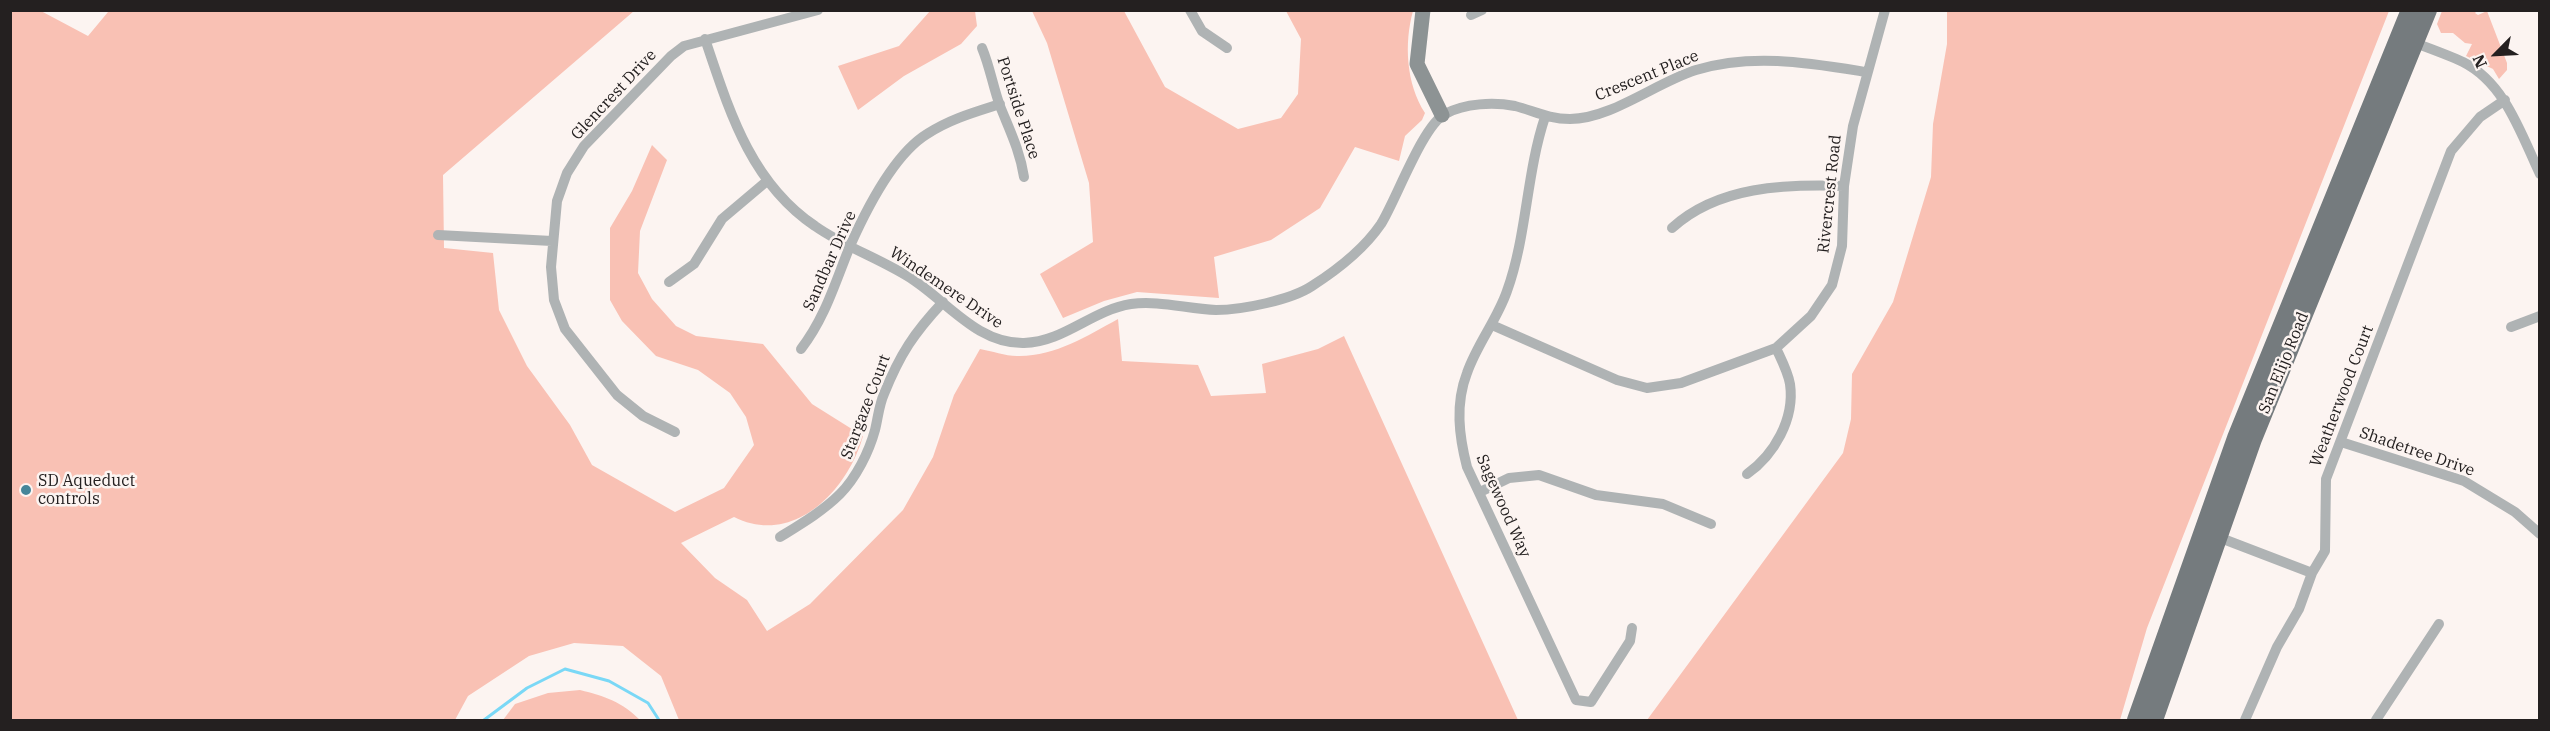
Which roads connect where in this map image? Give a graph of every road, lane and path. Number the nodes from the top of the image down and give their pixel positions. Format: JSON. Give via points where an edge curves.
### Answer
{"nodes":[{"id":1,"x":818,"y":10,"type":"edge"},
{"id":2,"x":1190,"y":10,"type":"edge"},
{"id":3,"x":1423,"y":10,"type":"edge"},
{"id":4,"x":1482,"y":10,"type":"edge"},
{"id":5,"x":1885,"y":10,"type":"edge"},
{"id":6,"x":2410,"y":10,"type":"edge"},
{"id":7,"x":2428,"y":10,"type":"edge"},
{"id":8,"x":1471,"y":15,"type":"dead end"},
{"id":9,"x":705,"y":39,"type":"junction"},
{"id":10,"x":2415,"y":43,"type":"junction"},
{"id":11,"x":982,"y":48,"type":"dead end"},
{"id":12,"x":1227,"y":48,"type":"dead end"},
{"id":13,"x":1866,"y":72,"type":"junction"},
{"id":14,"x":2505,"y":100,"type":"junction"},
{"id":15,"x":1000,"y":104,"type":"junction"},
{"id":16,"x":1442,"y":115,"type":"junction"},
{"id":17,"x":1545,"y":117,"type":"junction"},
{"id":18,"x":2540,"y":174,"type":"edge"},
{"id":19,"x":1024,"y":177,"type":"dead end"},
{"id":20,"x":767,"y":181,"type":"junction"},
{"id":21,"x":1844,"y":186,"type":"junction"},
{"id":22,"x":1672,"y":228,"type":"dead end"},
{"id":23,"x":438,"y":235,"type":"dead end"},
{"id":24,"x":552,"y":241,"type":"junction"},
{"id":25,"x":850,"y":246,"type":"junction"},
{"id":26,"x":669,"y":282,"type":"dead end"},
{"id":27,"x":943,"y":302,"type":"junction"},
{"id":28,"x":2540,"y":316,"type":"edge"},
{"id":29,"x":1492,"y":325,"type":"junction"},
{"id":30,"x":2511,"y":327,"type":"dead end"},
{"id":31,"x":1776,"y":348,"type":"junction"},
{"id":32,"x":801,"y":350,"type":"dead end"},
{"id":33,"x":675,"y":432,"type":"dead end"},
{"id":34,"x":2341,"y":442,"type":"junction"},
{"id":35,"x":1746,"y":474,"type":"dead end"},
{"id":36,"x":1480,"y":492,"type":"junction"},
{"id":37,"x":1711,"y":524,"type":"dead end"},
{"id":38,"x":2540,"y":534,"type":"edge"},
{"id":39,"x":780,"y":537,"type":"dead end"},
{"id":40,"x":2218,"y":537,"type":"junction"},
{"id":41,"x":2312,"y":573,"type":"junction"},
{"id":42,"x":2439,"y":624,"type":"dead end"},
{"id":43,"x":1632,"y":628,"type":"dead end"},
{"id":44,"x":2136,"y":720,"type":"edge"},
{"id":45,"x":2154,"y":720,"type":"edge"},
{"id":46,"x":2245,"y":720,"type":"edge"},
{"id":47,"x":2376,"y":720,"type":"edge"}],
"edges":[{"from":1,"to":9,"type":"street","name":"Glencrest Drive"},
{"from":2,"to":12,"type":"street","via":[[1202,31]]},
{"from":3,"to":16,"type":"street","via":[[1418,64]]},
{"from":4,"to":8,"type":"street"},
{"from":5,"to":13,"type":"street","name":"Rivercrest Road"},
{"from":6,"to":44,"type":"main road","name":"San Elijo Road","via":[[2236,438]]},
{"from":7,"to":10,"type":"main road","name":"San Elijo Road"},
{"from":9,"to":20,"type":"street","name":"Windemere Drive","via":[[733,120]]},
{"from":9,"to":24,"type":"street","name":"Glencrest Drive","via":[[684,46],[671,56],[584,146],[567,173],[557,201]]},
{"from":10,"to":14,"type":"street","via":[[2464,63]]},
{"from":10,"to":40,"type":"main road","name":"San Elijo Road","via":[[2253,439]]},
{"from":11,"to":15,"type":"street","name":"Portside Place"},
{"from":13,"to":17,"type":"street","name":"Crescent Place","via":[[1791,60],[1739,61],[1695,70],[1596,113],[1575,119]]},
{"from":13,"to":21,"type":"street","name":"Rivercrest Road","via":[[1852,126]]},
{"from":14,"to":18,"type":"street"},
{"from":14,"to":34,"type":"street","name":"Weatherwood Court","via":[[2480,117],[2451,151]]},
{"from":15,"to":19,"type":"street","name":"Portside Place","via":[[1020,153]]},
{"from":15,"to":25,"type":"street","name":"Sandbar Drive","via":[[957,118],[926,134],[902,156]]},
{"from":16,"to":17,"type":"street","name":"Crescent Place","via":[[1476,104],[1514,106]]},
{"from":16,"to":27,"type":"street","name":"Windemere Drive","via":[[1380,226],[1346,262],[1308,289],[1266,303],[1219,310],[1131,304],[1097,315],[1057,337],[1026,343],[998,341],[973,327]]},
{"from":17,"to":29,"type":"street","name":"Sagewood Way","via":[[1534,149],[1508,291]]},
{"from":20,"to":25,"type":"street","name":"Windemere Drive","via":[[816,227]]},
{"from":20,"to":26,"type":"street","via":[[722,219],[694,264]]},
{"from":21,"to":22,"type":"street","via":[[1796,185],[1752,191],[1689,212]]},
{"from":21,"to":31,"type":"street","name":"Rivercrest Road","via":[[1842,246],[1832,285],[1811,316]]},
{"from":23,"to":24,"type":"street"},
{"from":24,"to":33,"type":"street","name":"Glencrest Drive","via":[[554,300],[565,329],[617,395],[643,416]]},
{"from":25,"to":27,"type":"street","name":"Windemere Drive","via":[[915,281]]},
{"from":25,"to":32,"type":"street","name":"Sandbar Drive","via":[[817,328]]},
{"from":27,"to":39,"type":"street","name":"Stargaze Court","via":[[914,333],[897,364],[859,468],[841,493]]},
{"from":28,"to":30,"type":"street"},
{"from":29,"to":31,"type":"street","name":"Rivercrest Road","via":[[1617,380],[1647,388],[1681,383]]},
{"from":29,"to":36,"type":"street","name":"Sagewood Way","via":[[1467,373],[1459,406],[1460,439],[1467,467]]},
{"from":31,"to":35,"type":"street","via":[[1790,383],[1788,414],[1778,440],[1762,464]]},
{"from":34,"to":38,"type":"street","name":"Shadetree Drive","via":[[2464,481],[2515,512]]},
{"from":34,"to":41,"type":"street","name":"Weatherwood Court","via":[[2326,479],[2325,551]]},
{"from":36,"to":37,"type":"street","via":[[1509,478],[1539,475],[1596,495],[1663,504]]},
{"from":36,"to":43,"type":"street","name":"Sagewood Way","via":[[1576,700],[1591,702],[1630,641]]},
{"from":40,"to":41,"type":"street"},
{"from":40,"to":45,"type":"main road","name":"San Elijo Road"},
{"from":41,"to":46,"type":"street","name":"Weatherwood Court","via":[[2299,609],[2277,647]]},
{"from":42,"to":47,"type":"street"}]}
